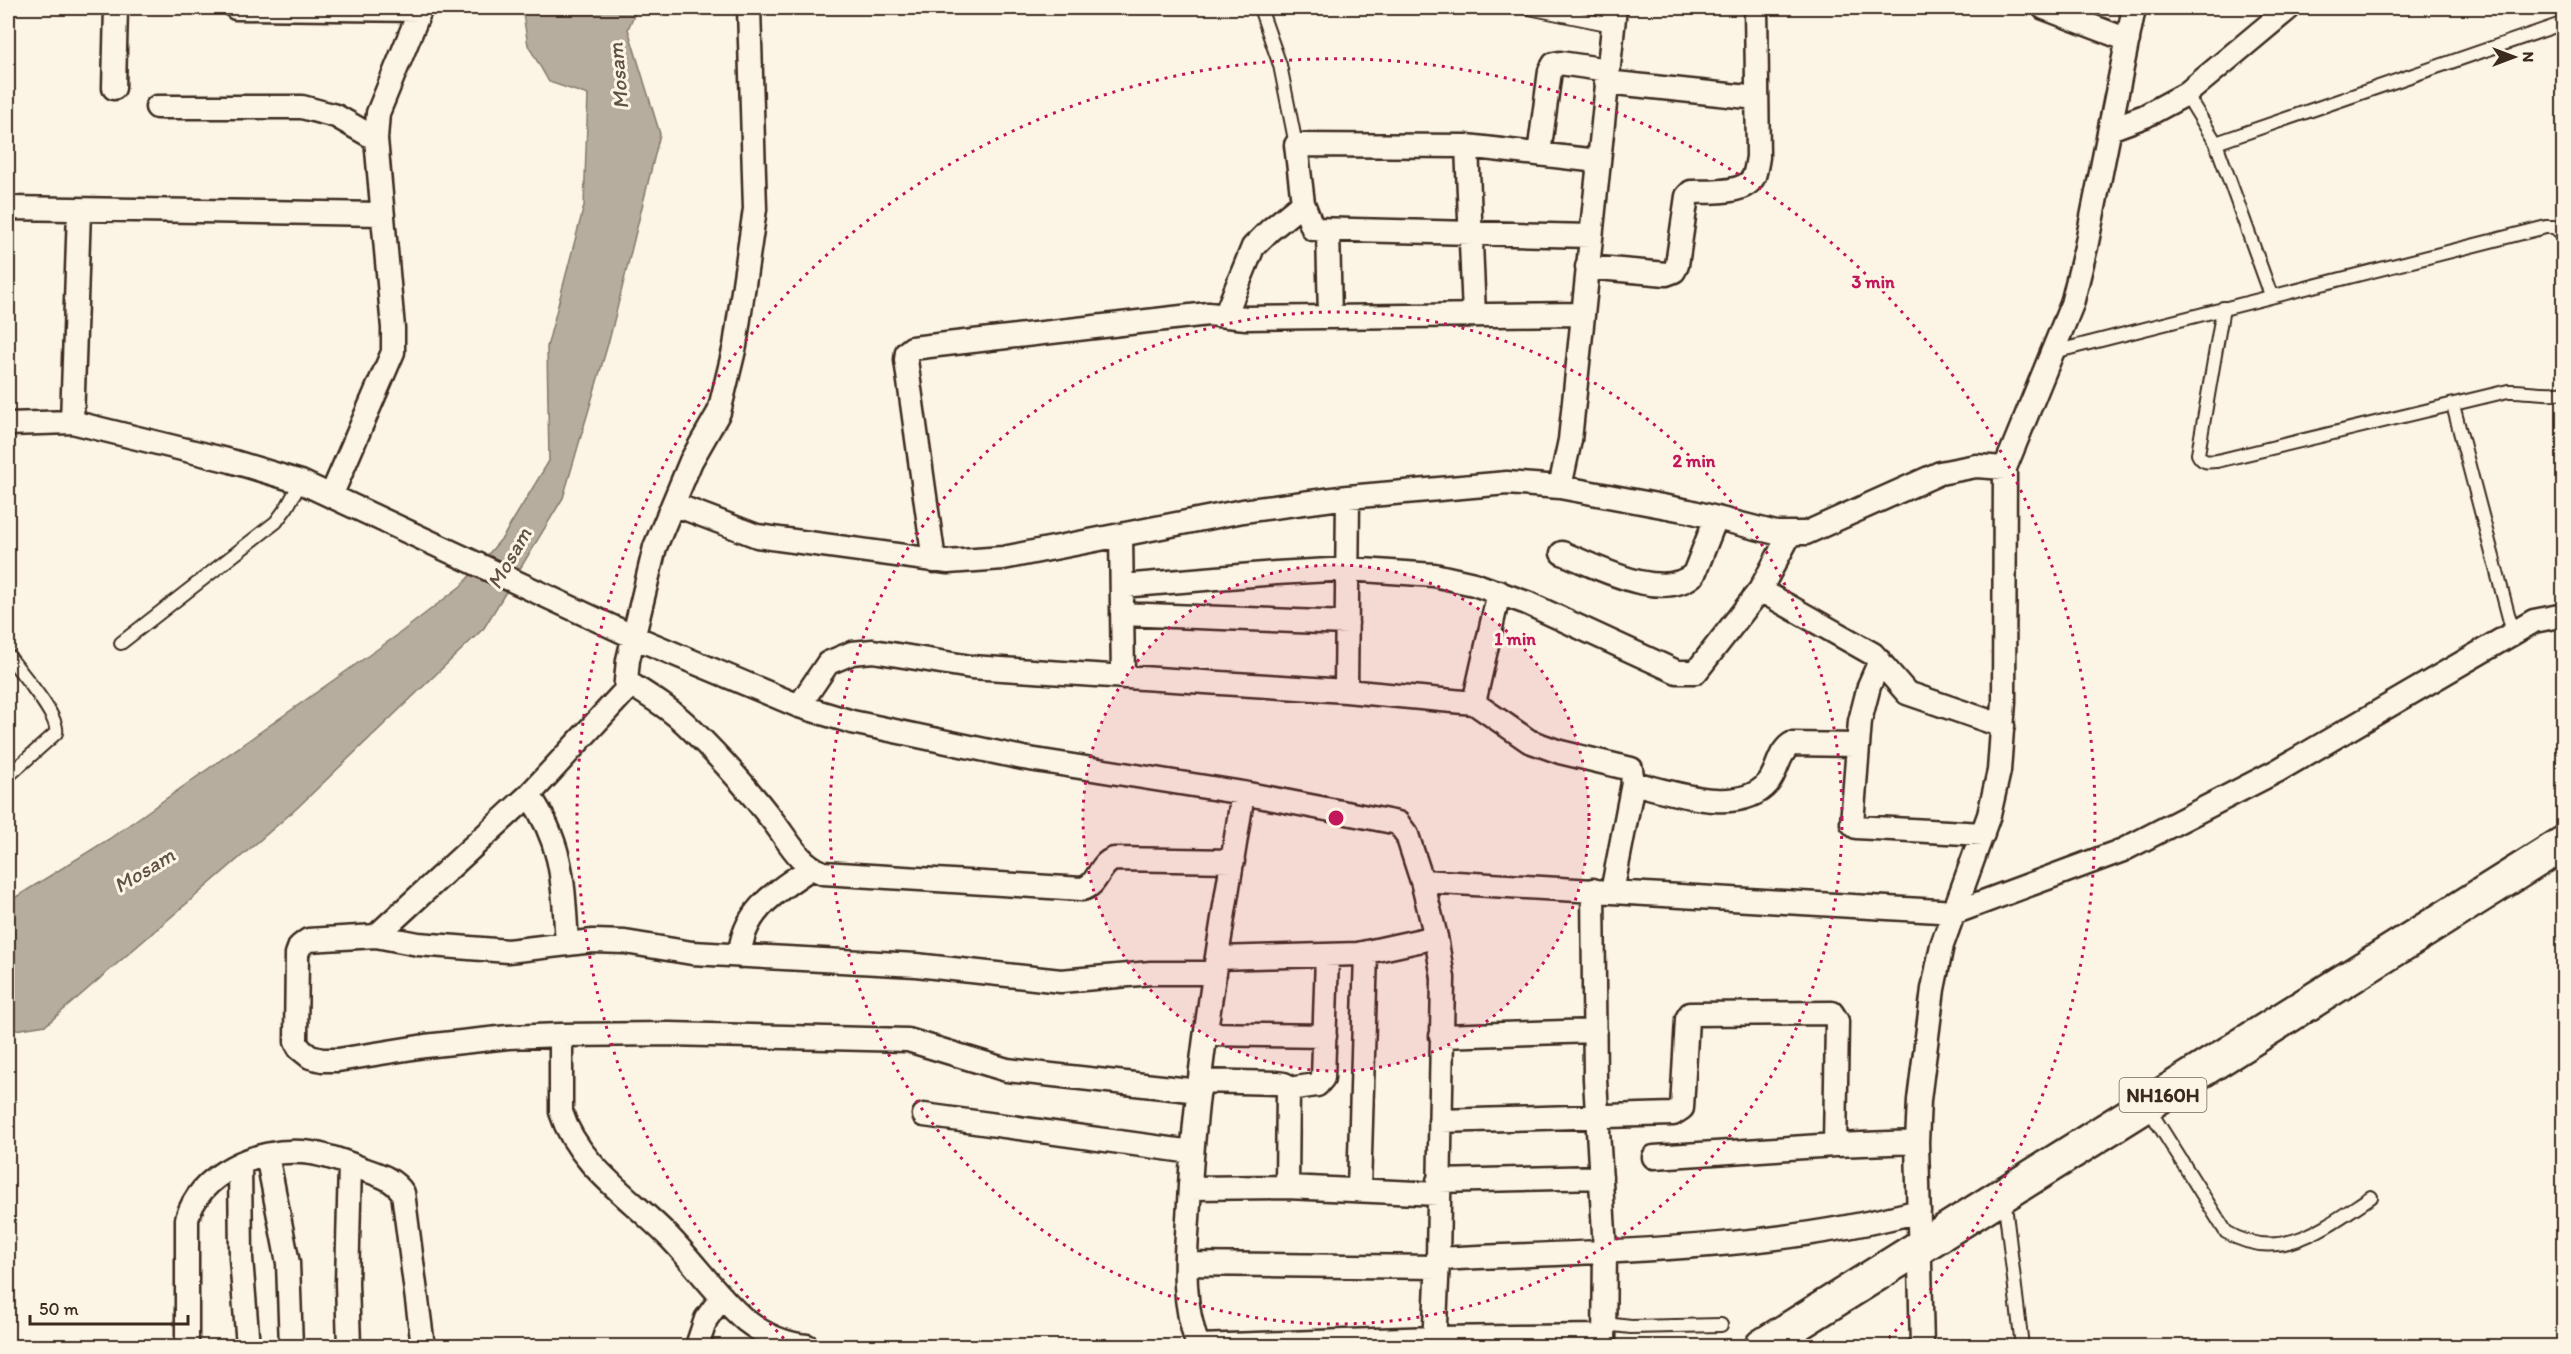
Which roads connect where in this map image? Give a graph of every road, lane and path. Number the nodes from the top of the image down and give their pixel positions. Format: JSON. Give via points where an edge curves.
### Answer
{"nodes":[{"id":1,"x":116,"y":8,"type":"edge"},
{"id":2,"x":236,"y":8,"type":"edge"},
{"id":3,"x":749,"y":8,"type":"edge"},
{"id":4,"x":1260,"y":8,"type":"edge"},
{"id":5,"x":1529,"y":8,"type":"edge"},
{"id":6,"x":1756,"y":8,"type":"edge"},
{"id":7,"x":2044,"y":8,"type":"edge"},
{"id":8,"x":2134,"y":8,"type":"edge"},
{"id":9,"x":2289,"y":8,"type":"edge"},
{"id":10,"x":420,"y":9,"type":"edge"},
{"id":11,"x":1613,"y":16,"type":"edge"},
{"id":12,"x":2564,"y":23,"type":"edge"},
{"id":13,"x":2128,"y":40,"type":"junction"},
{"id":14,"x":1607,"y":76,"type":"junction"},
{"id":15,"x":114,"y":88,"type":"dead end"},
{"id":16,"x":2186,"y":94,"type":"junction"},
{"id":17,"x":1757,"y":98,"type":"junction"},
{"id":18,"x":157,"y":107,"type":"dead end"},
{"id":19,"x":2110,"y":129,"type":"junction"},
{"id":20,"x":376,"y":140,"type":"junction"},
{"id":21,"x":2216,"y":143,"type":"junction"},
{"id":22,"x":1296,"y":145,"type":"junction"},
{"id":23,"x":1467,"y":146,"type":"junction"},
{"id":24,"x":1539,"y":154,"type":"junction"},
{"id":25,"x":1598,"y":161,"type":"junction"},
{"id":26,"x":1303,"y":203,"type":"junction"},
{"id":27,"x":8,"y":208,"type":"edge"},
{"id":28,"x":79,"y":210,"type":"junction"},
{"id":29,"x":381,"y":214,"type":"junction"},
{"id":30,"x":2560,"y":228,"type":"edge"},
{"id":31,"x":1328,"y":231,"type":"junction"},
{"id":32,"x":1470,"y":233,"type":"junction"},
{"id":33,"x":1590,"y":236,"type":"junction"},
{"id":34,"x":1587,"y":267,"type":"junction"},
{"id":35,"x":2271,"y":296,"type":"junction"},
{"id":36,"x":2223,"y":308,"type":"junction"},
{"id":37,"x":1583,"y":314,"type":"junction"},
{"id":38,"x":1474,"y":315,"type":"junction"},
{"id":39,"x":1225,"y":316,"type":"junction"},
{"id":40,"x":1330,"y":317,"type":"junction"},
{"id":41,"x":2054,"y":352,"type":"junction"},
{"id":42,"x":2564,"y":392,"type":"edge"},
{"id":43,"x":2453,"y":405,"type":"junction"},
{"id":44,"x":72,"y":422,"type":"junction"},
{"id":45,"x":8,"y":423,"type":"edge"},
{"id":46,"x":2005,"y":468,"type":"junction"},
{"id":47,"x":301,"y":482,"type":"junction"},
{"id":48,"x":1560,"y":487,"type":"junction"},
{"id":49,"x":331,"y":496,"type":"junction"},
{"id":50,"x":1348,"y":497,"type":"junction"},
{"id":51,"x":673,"y":504,"type":"junction"},
{"id":52,"x":1716,"y":518,"type":"junction"},
{"id":53,"x":1790,"y":534,"type":"junction"},
{"id":54,"x":1121,"y":535,"type":"junction"},
{"id":55,"x":1562,"y":553,"type":"dead end"},
{"id":56,"x":934,"y":561,"type":"junction"},
{"id":57,"x":1348,"y":569,"type":"junction"},
{"id":58,"x":1122,"y":586,"type":"junction"},
{"id":59,"x":1760,"y":590,"type":"junction"},
{"id":60,"x":1499,"y":592,"type":"junction"},
{"id":61,"x":1122,"y":614,"type":"junction"},
{"id":62,"x":2564,"y":615,"type":"edge"},
{"id":63,"x":1347,"y":622,"type":"junction"},
{"id":64,"x":2513,"y":633,"type":"junction"},
{"id":65,"x":634,"y":637,"type":"junction"},
{"id":66,"x":121,"y":643,"type":"dead end"},
{"id":67,"x":8,"y":655,"type":"edge"},
{"id":68,"x":1880,"y":662,"type":"junction"},
{"id":69,"x":1123,"y":677,"type":"junction"},
{"id":70,"x":627,"y":682,"type":"junction"},
{"id":71,"x":1346,"y":692,"type":"junction"},
{"id":72,"x":1474,"y":703,"type":"junction"},
{"id":73,"x":799,"y":706,"type":"junction"},
{"id":74,"x":2003,"y":726,"type":"junction"},
{"id":75,"x":1856,"y":745,"type":"junction"},
{"id":76,"x":8,"y":776,"type":"edge"},
{"id":77,"x":1634,"y":783,"type":"junction"},
{"id":78,"x":1244,"y":793,"type":"junction"},
{"id":79,"x":529,"y":795,"type":"junction"},
{"id":80,"x":1983,"y":834,"type":"junction"},
{"id":81,"x":2564,"y":843,"type":"edge"},
{"id":82,"x":1233,"y":861,"type":"junction"},
{"id":83,"x":811,"y":868,"type":"junction"},
{"id":84,"x":1422,"y":881,"type":"junction"},
{"id":85,"x":1602,"y":891,"type":"junction"},
{"id":86,"x":1956,"y":912,"type":"junction"},
{"id":87,"x":376,"y":936,"type":"junction"},
{"id":88,"x":1436,"y":937,"type":"junction"},
{"id":89,"x":567,"y":943,"type":"junction"},
{"id":90,"x":1366,"y":953,"type":"junction"},
{"id":91,"x":740,"y":956,"type":"junction"},
{"id":92,"x":1327,"y":957,"type":"junction"},
{"id":93,"x":1216,"y":966,"type":"junction"},
{"id":94,"x":1595,"y":1031,"type":"junction"},
{"id":95,"x":1206,"y":1034,"type":"junction"},
{"id":96,"x":561,"y":1035,"type":"junction"},
{"id":97,"x":1325,"y":1036,"type":"junction"},
{"id":98,"x":1441,"y":1036,"type":"junction"},
{"id":99,"x":1199,"y":1086,"type":"junction"},
{"id":100,"x":1288,"y":1089,"type":"junction"},
{"id":101,"x":2146,"y":1105,"type":"junction"},
{"id":102,"x":924,"y":1115,"type":"dead end"},
{"id":103,"x":1597,"y":1117,"type":"junction"},
{"id":104,"x":1440,"y":1121,"type":"junction"},
{"id":105,"x":1917,"y":1142,"type":"junction"},
{"id":106,"x":1835,"y":1145,"type":"junction"},
{"id":107,"x":1192,"y":1152,"type":"junction"},
{"id":108,"x":267,"y":1155,"type":"junction"},
{"id":109,"x":1654,"y":1157,"type":"dead end"},
{"id":110,"x":350,"y":1164,"type":"junction"},
{"id":111,"x":240,"y":1165,"type":"junction"},
{"id":112,"x":1601,"y":1177,"type":"junction"},
{"id":113,"x":1287,"y":1187,"type":"junction"},
{"id":114,"x":1438,"y":1187,"type":"junction"},
{"id":115,"x":1190,"y":1188,"type":"junction"},
{"id":116,"x":1359,"y":1189,"type":"junction"},
{"id":117,"x":2004,"y":1195,"type":"junction"},
{"id":118,"x":2372,"y":1197,"type":"dead end"},
{"id":119,"x":1920,"y":1211,"type":"junction"},
{"id":120,"x":1921,"y":1247,"type":"junction"},
{"id":121,"x":1605,"y":1250,"type":"junction"},
{"id":122,"x":1186,"y":1263,"type":"junction"},
{"id":123,"x":1438,"y":1263,"type":"junction"},
{"id":124,"x":722,"y":1297,"type":"junction"},
{"id":125,"x":1721,"y":1324,"type":"dead end"},
{"id":126,"x":1604,"y":1335,"type":"edge"},
{"id":127,"x":764,"y":1341,"type":"edge"},
{"id":128,"x":1434,"y":1342,"type":"edge"},
{"id":129,"x":1198,"y":1346,"type":"edge"},
{"id":130,"x":187,"y":1347,"type":"edge"},
{"id":131,"x":248,"y":1347,"type":"edge"},
{"id":132,"x":291,"y":1347,"type":"edge"},
{"id":133,"x":349,"y":1347,"type":"edge"},
{"id":134,"x":423,"y":1347,"type":"edge"},
{"id":135,"x":698,"y":1347,"type":"edge"},
{"id":136,"x":807,"y":1347,"type":"edge"},
{"id":137,"x":1762,"y":1347,"type":"edge"},
{"id":138,"x":1922,"y":1347,"type":"edge"},
{"id":139,"x":2022,"y":1347,"type":"edge"}],
"edges":[{"from":1,"to":15,"type":"street"},
{"from":2,"to":10,"type":"street"},
{"from":3,"to":51,"type":"street","via":[[755,209],[735,346],[719,412],[691,461]]},
{"from":4,"to":22,"type":"lane","via":[[1280,65]]},
{"from":5,"to":11,"type":"lane"},
{"from":6,"to":17,"type":"street"},
{"from":7,"to":13,"type":"street"},
{"from":8,"to":13,"type":"street"},
{"from":9,"to":16,"type":"street"},
{"from":10,"to":20,"type":"street","via":[[378,113]]},
{"from":11,"to":14,"type":"street"},
{"from":12,"to":21,"type":"lane"},
{"from":13,"to":19,"type":"street"},
{"from":14,"to":17,"type":"street"},
{"from":14,"to":24,"type":"street","via":[[1554,64]]},
{"from":14,"to":25,"type":"street"},
{"from":16,"to":19,"type":"street"},
{"from":16,"to":21,"type":"lane"},
{"from":17,"to":34,"type":"street","via":[[1758,157],[1754,175],[1738,189],[1691,192],[1687,196],[1674,271],[1666,274]]},
{"from":18,"to":20,"type":"street","via":[[302,107],[336,116]]},
{"from":19,"to":41,"type":"street","via":[[2073,304]]},
{"from":20,"to":29,"type":"street"},
{"from":21,"to":35,"type":"lane"},
{"from":22,"to":23,"type":"street"},
{"from":22,"to":26,"type":"street"},
{"from":23,"to":24,"type":"street"},
{"from":23,"to":32,"type":"street"},
{"from":24,"to":25,"type":"street"},
{"from":25,"to":33,"type":"street"},
{"from":26,"to":31,"type":"street","via":[[1313,229]]},
{"from":26,"to":39,"type":"street","via":[[1253,247]]},
{"from":27,"to":28,"type":"street"},
{"from":28,"to":29,"type":"street"},
{"from":28,"to":44,"type":"street"},
{"from":29,"to":49,"type":"street","via":[[393,352]]},
{"from":30,"to":35,"type":"lane","via":[[2546,226]]},
{"from":31,"to":32,"type":"street"},
{"from":31,"to":40,"type":"street"},
{"from":32,"to":33,"type":"street"},
{"from":32,"to":38,"type":"street"},
{"from":33,"to":34,"type":"street"},
{"from":34,"to":37,"type":"street"},
{"from":35,"to":36,"type":"lane"},
{"from":36,"to":41,"type":"lane"},
{"from":36,"to":43,"type":"lane","via":[[2198,454],[2205,462]]},
{"from":37,"to":38,"type":"street"},
{"from":37,"to":48,"type":"street","via":[[1570,440]]},
{"from":38,"to":40,"type":"street"},
{"from":39,"to":40,"type":"street"},
{"from":39,"to":56,"type":"street","via":[[1174,316],[912,348],[907,352]]},
{"from":41,"to":46,"type":"street"},
{"from":42,"to":43,"type":"lane","via":[[2508,391]]},
{"from":43,"to":64,"type":"lane"},
{"from":44,"to":45,"type":"street"},
{"from":44,"to":47,"type":"street"},
{"from":46,"to":53,"type":"street","via":[[1976,466],[1941,474],[1818,530]]},
{"from":46,"to":74,"type":"street"},
{"from":47,"to":49,"type":"street"},
{"from":47,"to":66,"type":"lane","via":[[276,522]]},
{"from":48,"to":50,"type":"street","via":[[1478,484]]},
{"from":48,"to":52,"type":"street"},
{"from":49,"to":65,"type":"street"},
{"from":50,"to":54,"type":"street","via":[[1243,511]]},
{"from":50,"to":57,"type":"street"},
{"from":51,"to":56,"type":"street","via":[[757,536]]},
{"from":51,"to":65,"type":"street","via":[[655,547]]},
{"from":52,"to":53,"type":"street"},
{"from":52,"to":55,"type":"street","via":[[1694,574],[1678,584],[1665,586],[1632,580]]},
{"from":53,"to":59,"type":"street"},
{"from":54,"to":56,"type":"street","via":[[1003,558]]},
{"from":54,"to":58,"type":"street"},
{"from":57,"to":58,"type":"street"},
{"from":57,"to":60,"type":"street","via":[[1434,575]]},
{"from":57,"to":63,"type":"street"},
{"from":58,"to":61,"type":"street"},
{"from":59,"to":60,"type":"street","via":[[1696,672],[1687,674]]},
{"from":59,"to":68,"type":"street","via":[[1856,644]]},
{"from":60,"to":72,"type":"street"},
{"from":61,"to":63,"type":"street"},
{"from":61,"to":69,"type":"street"},
{"from":62,"to":64,"type":"street","via":[[2534,621]]},
{"from":63,"to":71,"type":"street"},
{"from":64,"to":86,"type":"street","via":[[2277,771],[2122,850]]},
{"from":65,"to":70,"type":"street"},
{"from":65,"to":73,"type":"street"},
{"from":67,"to":76,"type":"lane","via":[[57,727],[56,733]]},
{"from":68,"to":74,"type":"street","via":[[1907,693]]},
{"from":68,"to":75,"type":"street","via":[[1869,686]]},
{"from":69,"to":71,"type":"street"},
{"from":69,"to":73,"type":"street","via":[[971,667],[873,651],[852,652],[828,663]]},
{"from":70,"to":79,"type":"street","via":[[625,692]]},
{"from":70,"to":83,"type":"street","via":[[691,728]]},
{"from":71,"to":72,"type":"street"},
{"from":72,"to":77,"type":"street","via":[[1529,741],[1631,769]]},
{"from":73,"to":78,"type":"street","via":[[852,722],[1023,758]]},
{"from":74,"to":80,"type":"street","via":[[1999,771]]},
{"from":75,"to":77,"type":"street","via":[[1791,744],[1784,748],[1770,782],[1746,799],[1704,799]]},
{"from":75,"to":80,"type":"street","via":[[1851,818],[1856,827]]},
{"from":77,"to":85,"type":"street"},
{"from":78,"to":82,"type":"street"},
{"from":78,"to":84,"type":"street","via":[[1398,823],[1407,835]]},
{"from":79,"to":87,"type":"street"},
{"from":79,"to":89,"type":"street","via":[[543,816],[558,854]]},
{"from":80,"to":86,"type":"street"},
{"from":81,"to":101,"type":"highway","number":"NH160H"},
{"from":82,"to":83,"type":"street","via":[[1114,859],[1106,862],[1093,883],[1082,889],[823,873]]},
{"from":82,"to":93,"type":"street"},
{"from":83,"to":91,"type":"street","via":[[759,907],[741,940]]},
{"from":84,"to":85,"type":"street"},
{"from":84,"to":88,"type":"street"},
{"from":85,"to":86,"type":"street"},
{"from":85,"to":94,"type":"street"},
{"from":86,"to":105,"type":"street","via":[[1942,945],[1933,988]]},
{"from":87,"to":89,"type":"street","via":[[478,950],[508,951]]},
{"from":87,"to":96,"type":"street","via":[[308,940],[300,946],[296,1042],[310,1058],[338,1060],[424,1046]]},
{"from":88,"to":90,"type":"street"},
{"from":88,"to":98,"type":"street","via":[[1443,978]]},
{"from":89,"to":91,"type":"street","via":[[625,942],[669,951]]},
{"from":90,"to":92,"type":"street"},
{"from":90,"to":116,"type":"street"},
{"from":91,"to":93,"type":"street","via":[[916,965],[1061,981]]},
{"from":92,"to":93,"type":"street"},
{"from":92,"to":97,"type":"street"},
{"from":93,"to":95,"type":"street"},
{"from":94,"to":98,"type":"street"},
{"from":94,"to":103,"type":"street"},
{"from":95,"to":97,"type":"street"},
{"from":95,"to":99,"type":"street"},
{"from":96,"to":99,"type":"street","via":[[908,1040],[1007,1070]]},
{"from":96,"to":124,"type":"street","via":[[561,1112],[569,1130],[601,1173],[654,1220]]},
{"from":97,"to":100,"type":"street","via":[[1323,1078],[1317,1085]]},
{"from":98,"to":104,"type":"street"},
{"from":99,"to":100,"type":"street","via":[[1277,1083]]},
{"from":99,"to":107,"type":"street"},
{"from":100,"to":113,"type":"street"},
{"from":101,"to":117,"type":"highway","number":"NH160H"},
{"from":101,"to":118,"type":"lane","via":[[2226,1232],[2241,1240],[2284,1244],[2310,1236]]},
{"from":102,"to":107,"type":"street"},
{"from":103,"to":104,"type":"street"},
{"from":103,"to":106,"type":"street","via":[[1679,1112],[1690,1014],[1832,1013],[1837,1021]]},
{"from":103,"to":112,"type":"street"},
{"from":104,"to":114,"type":"street"},
{"from":105,"to":106,"type":"street"},
{"from":105,"to":119,"type":"street"},
{"from":106,"to":109,"type":"street"},
{"from":107,"to":115,"type":"street"},
{"from":108,"to":110,"type":"street","via":[[305,1152]]},
{"from":108,"to":111,"type":"street"},
{"from":108,"to":132,"type":"street","via":[[288,1263]]},
{"from":110,"to":133,"type":"street"},
{"from":110,"to":134,"type":"street","via":[[392,1180],[403,1193]]},
{"from":111,"to":130,"type":"street","via":[[210,1181],[191,1204],[187,1219]]},
{"from":111,"to":131,"type":"street","via":[[241,1258]]},
{"from":112,"to":114,"type":"street"},
{"from":112,"to":121,"type":"street"},
{"from":113,"to":115,"type":"street"},
{"from":113,"to":116,"type":"street"},
{"from":114,"to":116,"type":"street"},
{"from":114,"to":123,"type":"street"},
{"from":115,"to":122,"type":"street"},
{"from":117,"to":120,"type":"highway","number":"NH160H"},
{"from":117,"to":139,"type":"lane"},
{"from":119,"to":120,"type":"street"},
{"from":119,"to":121,"type":"street","via":[[1823,1233],[1708,1246]]},
{"from":120,"to":137,"type":"highway","number":"NH160H"},
{"from":120,"to":138,"type":"street"},
{"from":121,"to":123,"type":"street"},
{"from":121,"to":126,"type":"street"},
{"from":122,"to":123,"type":"street"},
{"from":122,"to":129,"type":"street","via":[[1188,1318]]},
{"from":123,"to":128,"type":"street"},
{"from":124,"to":127,"type":"street"},
{"from":124,"to":135,"type":"street","via":[[706,1319]]},
{"from":125,"to":126,"type":"lane","via":[[1631,1327]]},
{"from":126,"to":128,"type":"street"},
{"from":127,"to":136,"type":"street"},
{"from":128,"to":129,"type":"street"}]}
